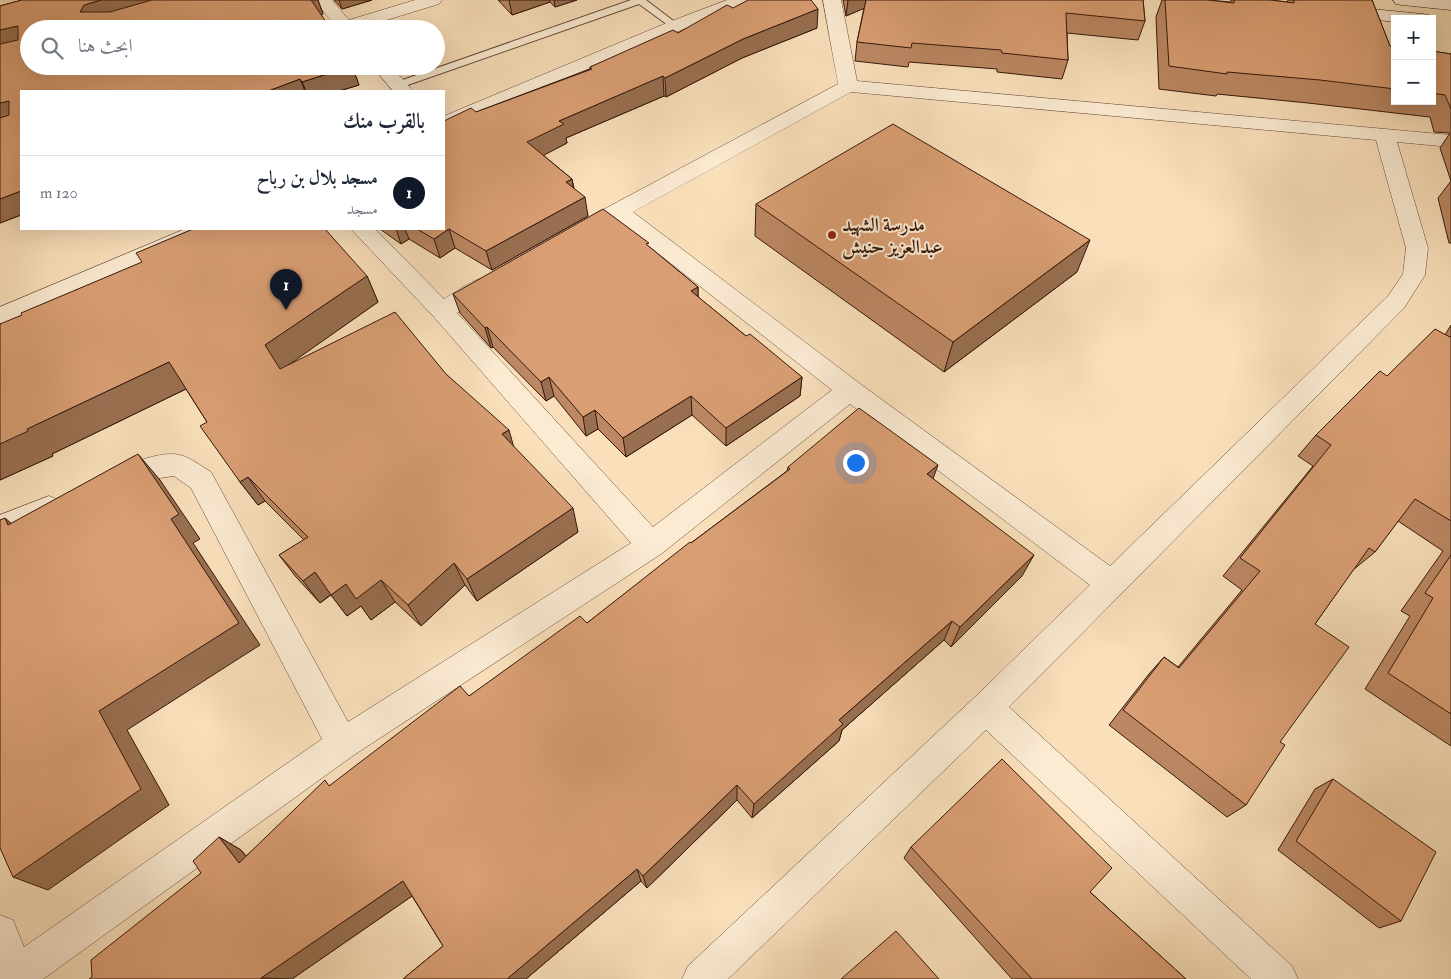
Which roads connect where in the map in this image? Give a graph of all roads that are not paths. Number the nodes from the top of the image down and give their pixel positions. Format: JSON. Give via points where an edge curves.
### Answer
{"nodes":[{"id":1,"x":322,"y":0,"type":"edge"},
{"id":2,"x":433,"y":0,"type":"edge"},
{"id":3,"x":640,"y":0,"type":"edge"},
{"id":4,"x":743,"y":0,"type":"edge"},
{"id":5,"x":832,"y":0,"type":"edge"},
{"id":6,"x":1224,"y":0,"type":"edge"},
{"id":7,"x":1402,"y":0,"type":"edge"},
{"id":8,"x":1451,"y":5,"type":"edge"},
{"id":9,"x":1284,"y":6,"type":"edge"},
{"id":10,"x":1324,"y":9,"type":"edge"},
{"id":11,"x":1391,"y":16,"type":"edge"},
{"id":12,"x":337,"y":20,"type":"edge"},
{"id":13,"x":369,"y":20,"type":"edge"},
{"id":14,"x":1436,"y":20,"type":"edge"},
{"id":15,"x":1451,"y":21,"type":"edge"},
{"id":16,"x":675,"y":26,"type":"junction"},
{"id":17,"x":445,"y":72,"type":"edge"},
{"id":18,"x":389,"y":75,"type":"edge"},
{"id":19,"x":436,"y":75,"type":"edge"},
{"id":20,"x":848,"y":86,"type":"junction"},
{"id":21,"x":401,"y":88,"type":"edge"},
{"id":22,"x":445,"y":123,"type":"edge"},
{"id":23,"x":1385,"y":135,"type":"junction"},
{"id":24,"x":1451,"y":142,"type":"edge"},
{"id":25,"x":618,"y":211,"type":"junction"},
{"id":26,"x":202,"y":230,"type":"edge"},
{"id":27,"x":363,"y":230,"type":"edge"},
{"id":28,"x":585,"y":230,"type":"edge"},
{"id":29,"x":509,"y":273,"type":"edge"},
{"id":30,"x":442,"y":311,"type":"junction"},
{"id":31,"x":0,"y":317,"type":"edge"},
{"id":32,"x":850,"y":390,"type":"junction"},
{"id":33,"x":0,"y":527,"type":"edge"},
{"id":34,"x":651,"y":545,"type":"junction"},
{"id":35,"x":1111,"y":584,"type":"junction"},
{"id":36,"x":986,"y":708,"type":"junction"},
{"id":37,"x":342,"y":744,"type":"junction"},
{"id":38,"x":0,"y":933,"type":"edge"},
{"id":39,"x":16,"y":977,"type":"edge"},
{"id":40,"x":701,"y":979,"type":"edge"},
{"id":41,"x":1279,"y":979,"type":"edge"}],
"edges":[{"from":1,"to":12,"type":"street"},
{"from":2,"to":13,"type":"street"},
{"from":3,"to":16,"type":"lane"},
{"from":3,"to":17,"type":"lane"},
{"from":4,"to":16,"type":"street"},
{"from":5,"to":20,"type":"street"},
{"from":6,"to":9,"type":"street"},
{"from":7,"to":8,"type":"street"},
{"from":10,"to":11,"type":"street"},
{"from":14,"to":15,"type":"street"},
{"from":16,"to":22,"type":"street"},
{"from":18,"to":21,"type":"street"},
{"from":19,"to":21,"type":"lane"},
{"from":20,"to":23,"type":"street"},
{"from":20,"to":25,"type":"street"},
{"from":23,"to":24,"type":"street"},
{"from":23,"to":35,"type":"street","via":[[1417,248],[1414,275],[1396,302]]},
{"from":25,"to":28,"type":"street"},
{"from":25,"to":32,"type":"street"},
{"from":26,"to":31,"type":"street"},
{"from":27,"to":30,"type":"street"},
{"from":29,"to":30,"type":"street"},
{"from":30,"to":34,"type":"street"},
{"from":32,"to":34,"type":"street"},
{"from":32,"to":35,"type":"street"},
{"from":33,"to":37,"type":"street","via":[[152,468],[178,465],[201,480]]},
{"from":34,"to":37,"type":"street"},
{"from":35,"to":36,"type":"street"},
{"from":36,"to":40,"type":"street"},
{"from":36,"to":41,"type":"street"},
{"from":37,"to":39,"type":"street"},
{"from":38,"to":39,"type":"street"}]}
